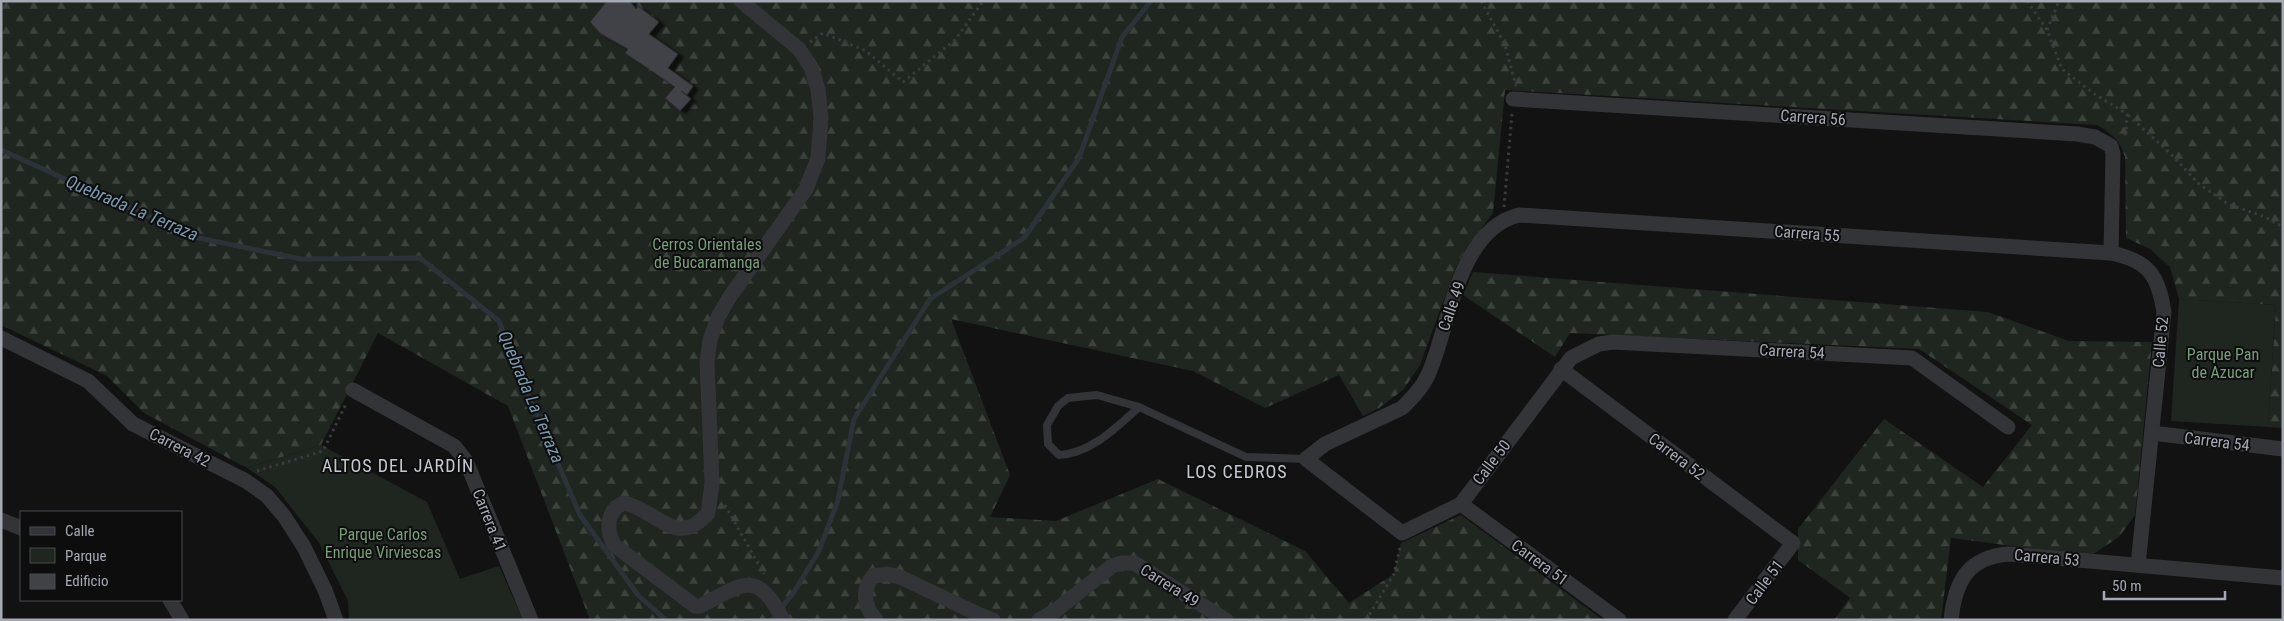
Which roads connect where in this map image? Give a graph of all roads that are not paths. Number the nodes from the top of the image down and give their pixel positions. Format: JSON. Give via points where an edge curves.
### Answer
{"nodes":[{"id":1,"x":741,"y":1,"type":"edge"},
{"id":2,"x":1513,"y":99,"type":"road end"},
{"id":3,"x":1503,"y":220,"type":"joint"},
{"id":4,"x":2111,"y":253,"type":"junction"},
{"id":5,"x":1,"y":338,"type":"edge"},
{"id":6,"x":1561,"y":369,"type":"junction"},
{"id":7,"x":353,"y":390,"type":"road end"},
{"id":8,"x":1139,"y":407,"type":"junction"},
{"id":9,"x":2008,"y":427,"type":"dead end"},
{"id":10,"x":2152,"y":433,"type":"junction"},
{"id":11,"x":2283,"y":449,"type":"edge"},
{"id":12,"x":1306,"y":458,"type":"junction"},
{"id":13,"x":1461,"y":504,"type":"junction"},
{"id":14,"x":1,"y":520,"type":"edge"},
{"id":15,"x":20,"y":528,"type":"edge"},
{"id":16,"x":1793,"y":543,"type":"joint"},
{"id":17,"x":2138,"y":565,"type":"junction"},
{"id":18,"x":2283,"y":578,"type":"edge"},
{"id":19,"x":171,"y":601,"type":"edge"},
{"id":20,"x":181,"y":618,"type":"edge"},
{"id":21,"x":336,"y":620,"type":"edge"},
{"id":22,"x":531,"y":620,"type":"edge"},
{"id":23,"x":783,"y":620,"type":"edge"},
{"id":24,"x":876,"y":620,"type":"edge"},
{"id":25,"x":993,"y":620,"type":"edge"},
{"id":26,"x":1039,"y":620,"type":"edge"},
{"id":27,"x":1226,"y":620,"type":"edge"},
{"id":28,"x":1619,"y":620,"type":"edge"},
{"id":29,"x":1735,"y":620,"type":"edge"},
{"id":30,"x":1951,"y":620,"type":"edge"}],
"edges":[{"from":1,"to":23,"type":"street","via":[[799,49],[810,67],[818,89],[821,118],[818,158],[806,189],[730,298],[718,317],[710,340],[706,362],[712,483],[708,513],[693,526],[682,528],[666,525],[632,504],[624,503],[613,511],[608,534],[614,545],[695,606],[751,584],[766,592]]},
{"from":2,"to":4,"type":"street","name":"Carrera 56","via":[[2095,137],[2111,146],[2113,154]]},
{"from":3,"to":4,"type":"street","name":"Carrera 55","via":[[1519,215]]},
{"from":3,"to":12,"type":"street","name":"Calle 49","via":[[1482,238],[1470,257],[1421,387],[1402,408],[1325,444]]},
{"from":4,"to":10,"type":"street","name":"Calle 52","via":[[2126,256],[2142,265],[2156,278],[2161,290],[2164,312]]},
{"from":5,"to":21,"type":"street","name":"Carrera 42","via":[[88,381],[133,424],[238,477],[266,496],[304,547]]},
{"from":6,"to":9,"type":"street","name":"Carrera 54","via":[[1585,350],[1613,342],[1912,358]]},
{"from":6,"to":13,"type":"street","name":"Calle 50"},
{"from":6,"to":16,"type":"street","name":"Carrera 52"},
{"from":7,"to":22,"type":"street","name":"Carrera 41","via":[[454,446],[466,461]]},
{"from":8,"to":8,"type":"lane","via":[[1097,395],[1068,398],[1058,406],[1047,425],[1048,444],[1059,455],[1070,454],[1099,440]]},
{"from":8,"to":12,"type":"lane","via":[[1246,457]]},
{"from":10,"to":11,"type":"street","name":"Carrera 54"},
{"from":10,"to":17,"type":"street","name":"Calle 52"},
{"from":12,"to":13,"type":"street","name":"Calle 50","via":[[1402,533]]},
{"from":13,"to":28,"type":"street","name":"Carrera 51"},
{"from":14,"to":15,"type":"street"},
{"from":16,"to":29,"type":"street","name":"Calle 51"},
{"from":17,"to":18,"type":"street","name":"Carrera 53"},
{"from":17,"to":30,"type":"street","name":"Carrera 53","via":[[1992,555],[1977,562],[1966,573],[1953,598]]},
{"from":19,"to":20,"type":"street"},
{"from":24,"to":25,"type":"street","via":[[866,603],[866,587],[873,576],[888,574]]},
{"from":26,"to":27,"type":"street","name":"Carrera 49","via":[[1112,566],[1134,562]]}]}
